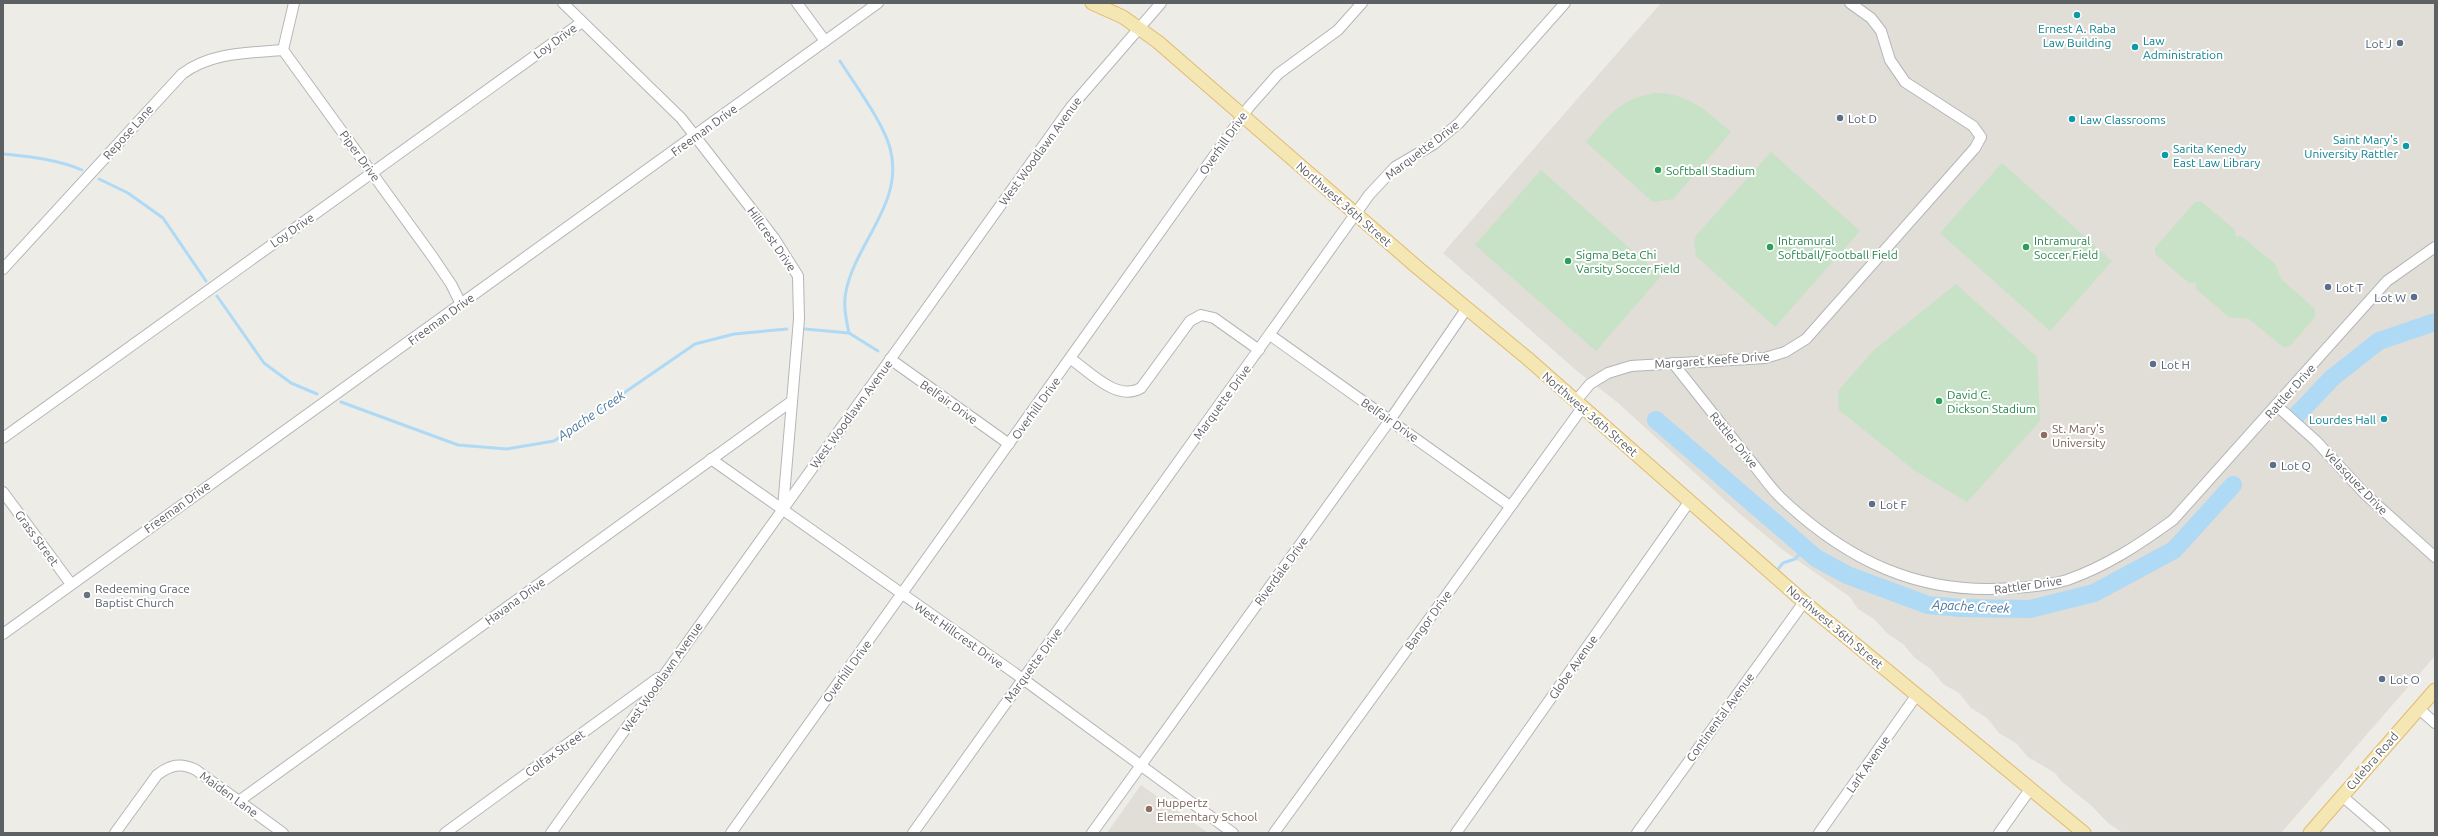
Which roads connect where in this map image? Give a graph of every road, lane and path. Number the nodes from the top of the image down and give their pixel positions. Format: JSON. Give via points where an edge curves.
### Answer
{"nodes":[{"id":1,"x":294,"y":3,"type":"edge"},
{"id":2,"x":563,"y":3,"type":"edge"},
{"id":3,"x":797,"y":3,"type":"edge"},
{"id":4,"x":878,"y":3,"type":"edge"},
{"id":5,"x":1092,"y":3,"type":"edge"},
{"id":6,"x":1161,"y":3,"type":"edge"},
{"id":7,"x":1362,"y":3,"type":"edge"},
{"id":8,"x":1565,"y":3,"type":"edge"},
{"id":9,"x":1850,"y":3,"type":"edge"},
{"id":10,"x":582,"y":22,"type":"junction"},
{"id":11,"x":1139,"y":28,"type":"junction"},
{"id":12,"x":825,"y":41,"type":"junction"},
{"id":13,"x":283,"y":50,"type":"junction"},
{"id":14,"x":1243,"y":116,"type":"junction"},
{"id":15,"x":696,"y":136,"type":"junction"},
{"id":16,"x":372,"y":174,"type":"junction"},
{"id":17,"x":1355,"y":214,"type":"junction"},
{"id":18,"x":2435,"y":247,"type":"edge"},
{"id":19,"x":3,"y":268,"type":"edge"},
{"id":20,"x":461,"y":304,"type":"junction"},
{"id":21,"x":1467,"y":308,"type":"junction"},
{"id":22,"x":1270,"y":335,"type":"junction"},
{"id":23,"x":1259,"y":350,"type":"junction"},
{"id":24,"x":890,"y":359,"type":"junction"},
{"id":25,"x":1071,"y":359,"type":"junction"},
{"id":26,"x":1673,"y":363,"type":"junction"},
{"id":27,"x":792,"y":401,"type":"junction"},
{"id":28,"x":1578,"y":405,"type":"junction"},
{"id":29,"x":2277,"y":406,"type":"junction"},
{"id":30,"x":1390,"y":420,"type":"junction"},
{"id":31,"x":3,"y":438,"type":"edge"},
{"id":32,"x":1009,"y":444,"type":"junction"},
{"id":33,"x":711,"y":459,"type":"junction"},
{"id":34,"x":3,"y":492,"type":"edge"},
{"id":35,"x":1689,"y":502,"type":"junction"},
{"id":36,"x":1510,"y":506,"type":"junction"},
{"id":37,"x":783,"y":508,"type":"junction"},
{"id":38,"x":2435,"y":557,"type":"edge"},
{"id":39,"x":71,"y":584,"type":"junction"},
{"id":40,"x":901,"y":595,"type":"junction"},
{"id":41,"x":1804,"y":602,"type":"junction"},
{"id":42,"x":3,"y":634,"type":"edge"},
{"id":43,"x":665,"y":673,"type":"junction"},
{"id":44,"x":1023,"y":679,"type":"junction"},
{"id":45,"x":2435,"y":690,"type":"edge"},
{"id":46,"x":1916,"y":696,"type":"junction"},
{"id":47,"x":2418,"y":708,"type":"junction"},
{"id":48,"x":2435,"y":723,"type":"edge"},
{"id":49,"x":1140,"y":766,"type":"junction"},
{"id":50,"x":2031,"y":788,"type":"junction"},
{"id":51,"x":2342,"y":796,"type":"junction"},
{"id":52,"x":239,"y":801,"type":"junction"},
{"id":53,"x":115,"y":833,"type":"edge"},
{"id":54,"x":283,"y":833,"type":"edge"},
{"id":55,"x":445,"y":833,"type":"edge"},
{"id":56,"x":551,"y":833,"type":"edge"},
{"id":57,"x":731,"y":833,"type":"edge"},
{"id":58,"x":913,"y":833,"type":"edge"},
{"id":59,"x":1092,"y":833,"type":"edge"},
{"id":60,"x":1233,"y":833,"type":"edge"},
{"id":61,"x":1274,"y":833,"type":"edge"},
{"id":62,"x":1456,"y":833,"type":"edge"},
{"id":63,"x":1637,"y":833,"type":"edge"},
{"id":64,"x":1819,"y":833,"type":"edge"},
{"id":65,"x":1999,"y":833,"type":"edge"},
{"id":66,"x":2084,"y":833,"type":"edge"},
{"id":67,"x":2310,"y":833,"type":"edge"},
{"id":68,"x":2385,"y":833,"type":"edge"}],
"edges":[{"from":1,"to":13,"type":"street"},
{"from":2,"to":10,"type":"street","name":"Hillcrest Drive"},
{"from":3,"to":12,"type":"street"},
{"from":4,"to":12,"type":"street","name":"Freeman Drive"},
{"from":5,"to":11,"type":"main road","name":"Northwest 36th Street","via":[[1112,11]]},
{"from":6,"to":11,"type":"street","name":"West Woodlawn Avenue"},
{"from":7,"to":14,"type":"street","name":"Overhill Drive","via":[[1338,30],[1278,74]]},
{"from":8,"to":17,"type":"street","name":"Marquette Drive","via":[[1459,123],[1434,144],[1395,167]]},
{"from":9,"to":26,"type":"street","name":"Margaret Keefe Drive","via":[[1871,18],[1881,31],[1890,60],[1906,82],[1973,126],[1981,137],[1975,148],[1806,339],[1785,352],[1765,358]]},
{"from":10,"to":15,"type":"street","name":"Hillcrest Drive","via":[[681,118]]},
{"from":10,"to":16,"type":"street","name":"Loy Drive"},
{"from":11,"to":14,"type":"main road","name":"Northwest 36th Street"},
{"from":11,"to":24,"type":"street","name":"West Woodlawn Avenue","via":[[1071,107]]},
{"from":12,"to":15,"type":"street","name":"Freeman Drive"},
{"from":13,"to":16,"type":"street","name":"Piper Drive"},
{"from":13,"to":19,"type":"street","name":"Repose Lane","via":[[223,55],[195,65],[182,74]]},
{"from":14,"to":17,"type":"main road","name":"Northwest 36th Street"},
{"from":14,"to":25,"type":"street","name":"Overhill Drive"},
{"from":15,"to":20,"type":"street","name":"Freeman Drive"},
{"from":15,"to":27,"type":"street","name":"Hillcrest Drive","via":[[774,238],[798,276],[800,303]]},
{"from":16,"to":20,"type":"street","name":"Piper Drive","via":[[451,284]]},
{"from":16,"to":31,"type":"street","name":"Loy Drive"},
{"from":17,"to":21,"type":"main road","name":"Northwest 36th Street"},
{"from":17,"to":22,"type":"street","name":"Marquette Drive"},
{"from":18,"to":29,"type":"street","name":"Rattler Drive","via":[[2387,281]]},
{"from":20,"to":39,"type":"street","name":"Freeman Drive"},
{"from":21,"to":28,"type":"main road","name":"Northwest 36th Street"},
{"from":21,"to":30,"type":"street","name":"Riverdale Drive"},
{"from":22,"to":23,"type":"street","name":"Marquette Drive"},
{"from":22,"to":30,"type":"street","name":"Belfair Drive"},
{"from":23,"to":25,"type":"street","via":[[1214,318],[1201,315],[1190,321],[1141,388],[1136,391],[1117,391]]},
{"from":23,"to":44,"type":"street","name":"Marquette Drive"},
{"from":24,"to":32,"type":"street","name":"Belfair Drive"},
{"from":24,"to":37,"type":"street","name":"West Woodlawn Avenue"},
{"from":25,"to":32,"type":"street","name":"Overhill Drive"},
{"from":26,"to":28,"type":"street","name":"Margaret Keefe Drive","via":[[1631,366],[1608,373],[1590,384]]},
{"from":26,"to":29,"type":"street","name":"Rattler Drive","via":[[1779,496],[1823,535],[1860,558],[1906,578],[1987,591],[2066,580],[2134,548],[2173,520]]},
{"from":27,"to":33,"type":"street","name":"Havana Drive"},
{"from":27,"to":37,"type":"street","name":"Hillcrest Drive"},
{"from":28,"to":35,"type":"main road","name":"Northwest 36th Street"},
{"from":28,"to":36,"type":"street","name":"Bangor Drive"},
{"from":29,"to":38,"type":"street","name":"Velasquez Drive","via":[[2316,441],[2365,494]]},
{"from":30,"to":36,"type":"street","name":"Belfair Drive"},
{"from":30,"to":49,"type":"street","name":"Riverdale Drive"},
{"from":32,"to":40,"type":"street","name":"Overhill Drive"},
{"from":33,"to":37,"type":"street"},
{"from":33,"to":52,"type":"street","name":"Havana Drive"},
{"from":34,"to":39,"type":"street","name":"Grass Street"},
{"from":35,"to":41,"type":"main road","name":"Northwest 36th Street"},
{"from":35,"to":62,"type":"street","name":"Globe Avenue"},
{"from":36,"to":61,"type":"street","name":"Bangor Drive"},
{"from":37,"to":40,"type":"street","name":"West Hillcrest Drive"},
{"from":37,"to":43,"type":"street","name":"West Woodlawn Avenue"},
{"from":39,"to":42,"type":"street","name":"Freeman Drive"},
{"from":40,"to":44,"type":"street","name":"West Hillcrest Drive"},
{"from":40,"to":57,"type":"street","name":"Overhill Drive"},
{"from":41,"to":46,"type":"main road","name":"Northwest 36th Street"},
{"from":41,"to":63,"type":"street","name":"Continental Avenue"},
{"from":43,"to":55,"type":"street","name":"Colfax Street"},
{"from":43,"to":56,"type":"street","name":"West Woodlawn Avenue"},
{"from":44,"to":49,"type":"street","name":"West Hillcrest Drive"},
{"from":44,"to":58,"type":"street","name":"Marquette Drive"},
{"from":45,"to":47,"type":"main road","name":"Culebra Road"},
{"from":46,"to":50,"type":"main road","name":"Northwest 36th Street"},
{"from":46,"to":64,"type":"street","name":"Lark Avenue"},
{"from":47,"to":48,"type":"street"},
{"from":47,"to":51,"type":"main road","name":"Culebra Road"},
{"from":49,"to":59,"type":"street","name":"Riverdale Drive"},
{"from":49,"to":60,"type":"street","name":"West Hillcrest Drive"},
{"from":50,"to":65,"type":"street"},
{"from":50,"to":66,"type":"main road","name":"Northwest 36th Street"},
{"from":51,"to":67,"type":"main road","name":"Culebra Road"},
{"from":51,"to":68,"type":"street"},
{"from":52,"to":53,"type":"street","name":"Maiden Lane","via":[[188,765],[172,766],[157,775]]},
{"from":52,"to":54,"type":"street","name":"Maiden Lane"}]}
